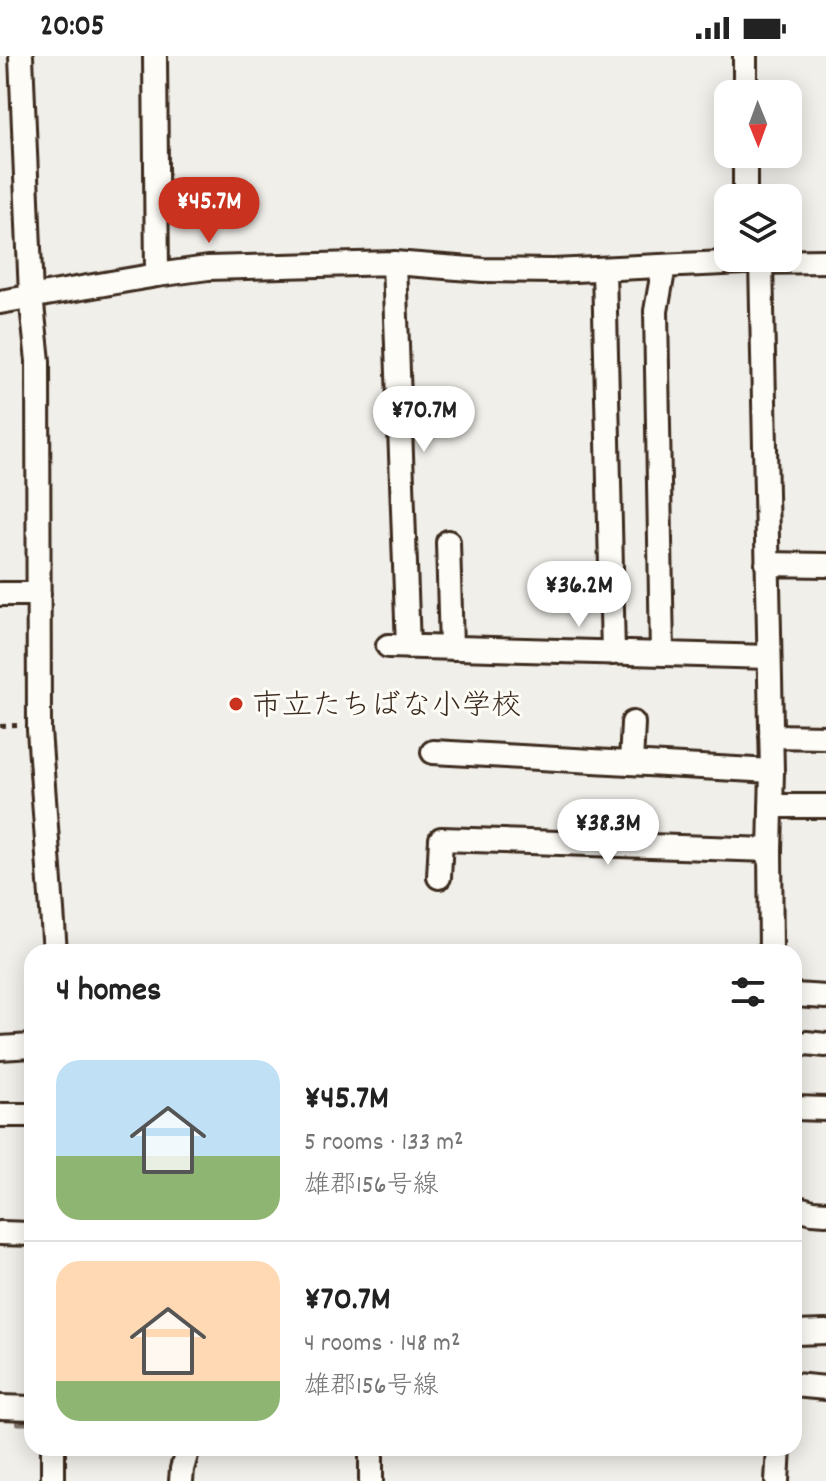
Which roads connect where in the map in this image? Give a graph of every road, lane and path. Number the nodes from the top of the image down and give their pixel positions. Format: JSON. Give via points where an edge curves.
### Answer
{"nodes":[{"id":1,"x":21,"y":56,"type":"edge"},
{"id":2,"x":155,"y":56,"type":"edge"},
{"id":3,"x":745,"y":56,"type":"edge"},
{"id":4,"x":745,"y":80,"type":"edge"},
{"id":5,"x":802,"y":261,"type":"edge"},
{"id":6,"x":826,"y":261,"type":"edge"},
{"id":7,"x":394,"y":263,"type":"junction"},
{"id":8,"x":714,"y":263,"type":"edge"},
{"id":9,"x":664,"y":266,"type":"junction"},
{"id":10,"x":604,"y":269,"type":"junction"},
{"id":11,"x":751,"y":272,"type":"edge"},
{"id":12,"x":157,"y":275,"type":"junction"},
{"id":13,"x":31,"y":296,"type":"junction"},
{"id":14,"x":0,"y":302,"type":"edge"},
{"id":15,"x":448,"y":542,"type":"dead end"},
{"id":16,"x":767,"y":564,"type":"junction"},
{"id":17,"x":826,"y":565,"type":"edge"},
{"id":18,"x":0,"y":594,"type":"edge"},
{"id":19,"x":39,"y":594,"type":"junction"},
{"id":20,"x":451,"y":648,"type":"junction"},
{"id":21,"x":613,"y":653,"type":"junction"},
{"id":22,"x":662,"y":654,"type":"junction"},
{"id":23,"x":769,"y":657,"type":"junction"},
{"id":24,"x":633,"y":723,"type":"dead end"},
{"id":25,"x":771,"y":736,"type":"junction"},
{"id":26,"x":826,"y":737,"type":"edge"},
{"id":27,"x":433,"y":752,"type":"dead end"},
{"id":28,"x":631,"y":763,"type":"junction"},
{"id":29,"x":772,"y":771,"type":"junction"},
{"id":30,"x":771,"y":806,"type":"junction"},
{"id":31,"x":826,"y":806,"type":"edge"},
{"id":32,"x":770,"y":850,"type":"junction"},
{"id":33,"x":439,"y":877,"type":"dead end"},
{"id":34,"x":54,"y":944,"type":"edge"},
{"id":35,"x":771,"y":944,"type":"edge"},
{"id":36,"x":802,"y":996,"type":"edge"},
{"id":37,"x":826,"y":997,"type":"edge"},
{"id":38,"x":802,"y":1044,"type":"edge"},
{"id":39,"x":826,"y":1045,"type":"edge"},
{"id":40,"x":24,"y":1046,"type":"edge"},
{"id":41,"x":0,"y":1048,"type":"edge"},
{"id":42,"x":802,"y":1108,"type":"edge"},
{"id":43,"x":826,"y":1109,"type":"edge"},
{"id":44,"x":0,"y":1115,"type":"edge"},
{"id":45,"x":24,"y":1115,"type":"edge"},
{"id":46,"x":802,"y":1209,"type":"edge"},
{"id":47,"x":826,"y":1213,"type":"edge"},
{"id":48,"x":0,"y":1233,"type":"edge"},
{"id":49,"x":24,"y":1234,"type":"edge"},
{"id":50,"x":826,"y":1332,"type":"edge"},
{"id":51,"x":802,"y":1333,"type":"edge"},
{"id":52,"x":802,"y":1386,"type":"edge"},
{"id":53,"x":826,"y":1388,"type":"edge"},
{"id":54,"x":0,"y":1407,"type":"edge"},
{"id":55,"x":24,"y":1408,"type":"edge"},
{"id":56,"x":53,"y":1456,"type":"edge"},
{"id":57,"x":186,"y":1456,"type":"edge"},
{"id":58,"x":371,"y":1456,"type":"edge"},
{"id":59,"x":779,"y":1456,"type":"edge"},
{"id":60,"x":53,"y":1481,"type":"edge"},
{"id":61,"x":181,"y":1481,"type":"edge"},
{"id":62,"x":371,"y":1481,"type":"edge"},
{"id":63,"x":777,"y":1481,"type":"edge"}],
"edges":[{"from":1,"to":13,"type":"street"},
{"from":2,"to":12,"type":"street"},
{"from":3,"to":4,"type":"street"},
{"from":5,"to":6,"type":"street"},
{"from":7,"to":10,"type":"street","via":[[497,270]]},
{"from":7,"to":12,"type":"street","via":[[208,268]]},
{"from":7,"to":20,"type":"street","via":[[398,647]]},
{"from":8,"to":9,"type":"street"},
{"from":9,"to":10,"type":"street"},
{"from":9,"to":22,"type":"street","via":[[656,311]]},
{"from":10,"to":21,"type":"street"},
{"from":11,"to":16,"type":"street"},
{"from":12,"to":13,"type":"street"},
{"from":13,"to":14,"type":"street"},
{"from":13,"to":19,"type":"street","via":[[38,361]]},
{"from":15,"to":20,"type":"street"},
{"from":16,"to":17,"type":"street"},
{"from":16,"to":23,"type":"street"},
{"from":18,"to":19,"type":"street"},
{"from":19,"to":34,"type":"street","via":[[39,730]]},
{"from":20,"to":21,"type":"street"},
{"from":21,"to":22,"type":"street"},
{"from":22,"to":23,"type":"street"},
{"from":23,"to":25,"type":"street"},
{"from":24,"to":28,"type":"street"},
{"from":25,"to":26,"type":"street"},
{"from":25,"to":29,"type":"street"},
{"from":27,"to":28,"type":"street"},
{"from":28,"to":29,"type":"street"},
{"from":29,"to":30,"type":"street"},
{"from":30,"to":31,"type":"street"},
{"from":30,"to":32,"type":"street"},
{"from":32,"to":33,"type":"street","via":[[441,839]]},
{"from":32,"to":35,"type":"street"},
{"from":36,"to":37,"type":"street"},
{"from":38,"to":39,"type":"street"},
{"from":40,"to":41,"type":"street"},
{"from":42,"to":43,"type":"street"},
{"from":44,"to":45,"type":"street"},
{"from":46,"to":47,"type":"street"},
{"from":48,"to":49,"type":"street"},
{"from":50,"to":51,"type":"street"},
{"from":52,"to":53,"type":"street"},
{"from":54,"to":55,"type":"street"},
{"from":56,"to":60,"type":"street"},
{"from":57,"to":61,"type":"street"},
{"from":58,"to":62,"type":"street"},
{"from":59,"to":63,"type":"street"}]}
